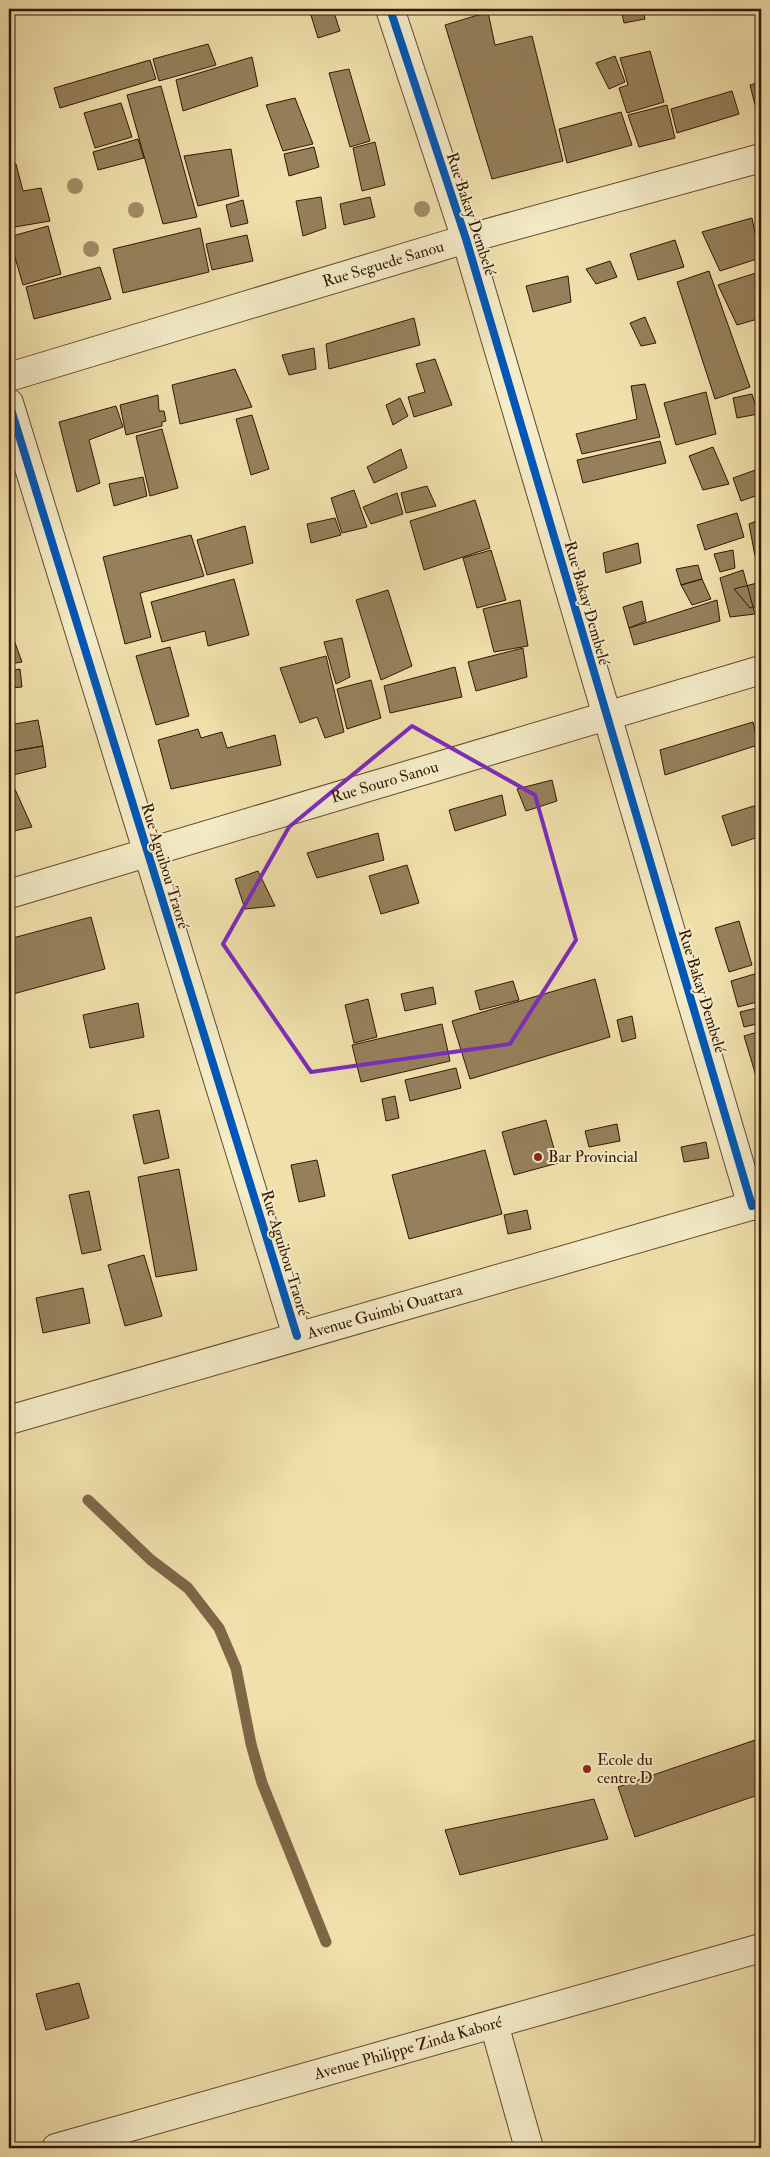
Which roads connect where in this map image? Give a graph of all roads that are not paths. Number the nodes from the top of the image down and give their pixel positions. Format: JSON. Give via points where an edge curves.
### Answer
{"nodes":[{"id":1,"x":390,"y":9,"type":"edge"},
{"id":2,"x":761,"y":158,"type":"edge"},
{"id":3,"x":466,"y":239,"type":"junction"},
{"id":4,"x":9,"y":377,"type":"edge"},
{"id":5,"x":9,"y":403,"type":"edge"},
{"id":6,"x":761,"y":670,"type":"edge"},
{"id":7,"x":606,"y":716,"type":"junction"},
{"id":8,"x":147,"y":853,"type":"junction"},
{"id":9,"x":9,"y":894,"type":"edge"},
{"id":10,"x":756,"y":1205,"type":"edge"},
{"id":11,"x":296,"y":1336,"type":"junction"},
{"id":12,"x":9,"y":1420,"type":"edge"},
{"id":13,"x":761,"y":1948,"type":"edge"},
{"id":14,"x":494,"y":2024,"type":"junction"},
{"id":15,"x":56,"y":2148,"type":"edge"},
{"id":16,"x":529,"y":2148,"type":"edge"}],
"edges":[{"from":1,"to":3,"type":"street","name":"Rue Bakay Dembelé"},
{"from":2,"to":3,"type":"street","name":"Rue Seguede Sanou"},
{"from":3,"to":4,"type":"street","name":"Rue Seguede Sanou"},
{"from":3,"to":7,"type":"street","name":"Rue Bakay Dembelé"},
{"from":5,"to":8,"type":"street","name":"Rue Aguibou Traoré"},
{"from":6,"to":7,"type":"street","name":"Rue Souro Sanou"},
{"from":7,"to":8,"type":"street","name":"Rue Souro Sanou"},
{"from":7,"to":10,"type":"street","name":"Rue Bakay Dembelé"},
{"from":8,"to":9,"type":"street","name":"Rue Souro Sanou"},
{"from":8,"to":11,"type":"street","name":"Rue Aguibou Traoré"},
{"from":10,"to":11,"type":"street","name":"Avenue Guimbi Ouattara"},
{"from":11,"to":12,"type":"street","name":"Avenue Guimbi Ouattara"},
{"from":13,"to":14,"type":"street","name":"Avenue Philippe Zinda Kaboré"},
{"from":14,"to":15,"type":"street","name":"Avenue Philippe Zinda Kaboré"},
{"from":14,"to":16,"type":"street"}]}
